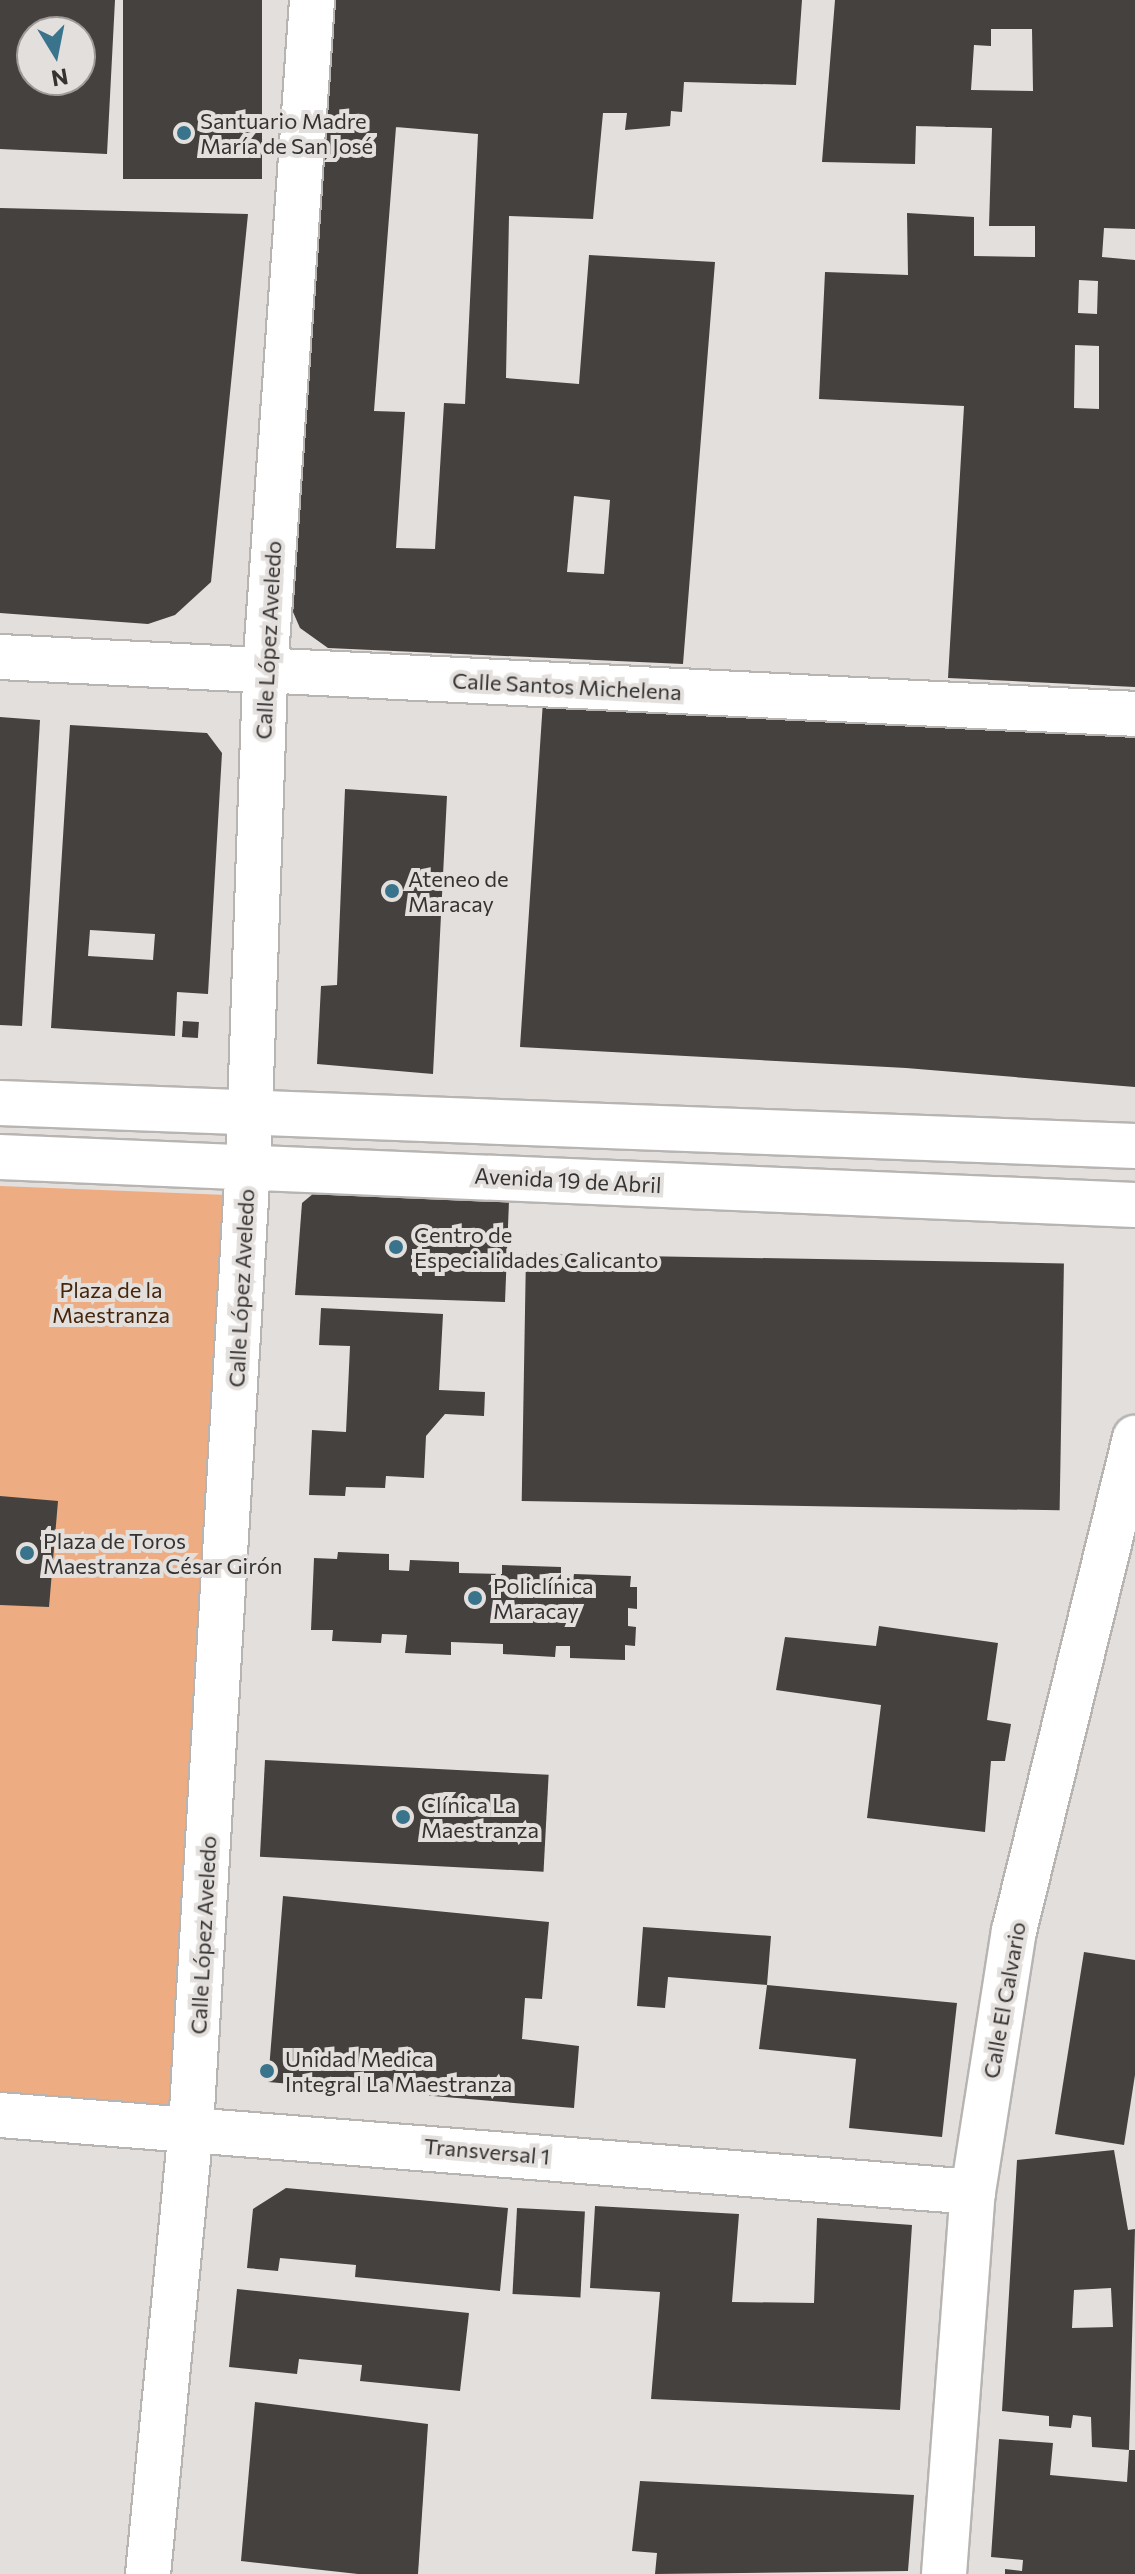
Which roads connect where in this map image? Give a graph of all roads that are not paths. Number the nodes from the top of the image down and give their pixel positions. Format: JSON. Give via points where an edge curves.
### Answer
{"nodes":[{"id":1,"x":312,"y":0,"type":"edge"},
{"id":2,"x":0,"y":657,"type":"edge"},
{"id":3,"x":265,"y":671,"type":"junction"},
{"id":4,"x":1135,"y":714,"type":"edge"},
{"id":5,"x":0,"y":1103,"type":"edge"},
{"id":6,"x":249,"y":1111,"type":"junction"},
{"id":7,"x":1135,"y":1146,"type":"edge"},
{"id":8,"x":0,"y":1157,"type":"edge"},
{"id":9,"x":248,"y":1166,"type":"junction"},
{"id":10,"x":1135,"y":1205,"type":"edge"},
{"id":11,"x":1135,"y":1438,"type":"edge"},
{"id":12,"x":0,"y":2115,"type":"edge"},
{"id":13,"x":191,"y":2127,"type":"junction"},
{"id":14,"x":973,"y":2192,"type":"junction"},
{"id":15,"x":148,"y":2574,"type":"edge"},
{"id":16,"x":944,"y":2574,"type":"edge"}],
"edges":[{"from":1,"to":3,"type":"street","name":"Calle López Aveledo"},
{"from":2,"to":3,"type":"street","name":"Calle Santos Michelena"},
{"from":3,"to":4,"type":"street","name":"Calle Santos Michelena"},
{"from":3,"to":6,"type":"street","name":"Calle López Aveledo"},
{"from":5,"to":6,"type":"street"},
{"from":6,"to":7,"type":"street"},
{"from":6,"to":9,"type":"street","name":"Calle López Aveledo"},
{"from":8,"to":9,"type":"street","name":"Avenida 19 de Abril"},
{"from":9,"to":10,"type":"street","name":"Avenida 19 de Abril"},
{"from":9,"to":13,"type":"street","name":"Calle López Aveledo"},
{"from":11,"to":14,"type":"street","name":"Calle El Calvario","via":[[1014,1931]]},
{"from":12,"to":13,"type":"street","name":"Transversal 1"},
{"from":13,"to":14,"type":"street","name":"Transversal 1"},
{"from":13,"to":15,"type":"street","name":"Calle López Aveledo"},
{"from":14,"to":16,"type":"street","name":"Calle El Calvario"}]}
